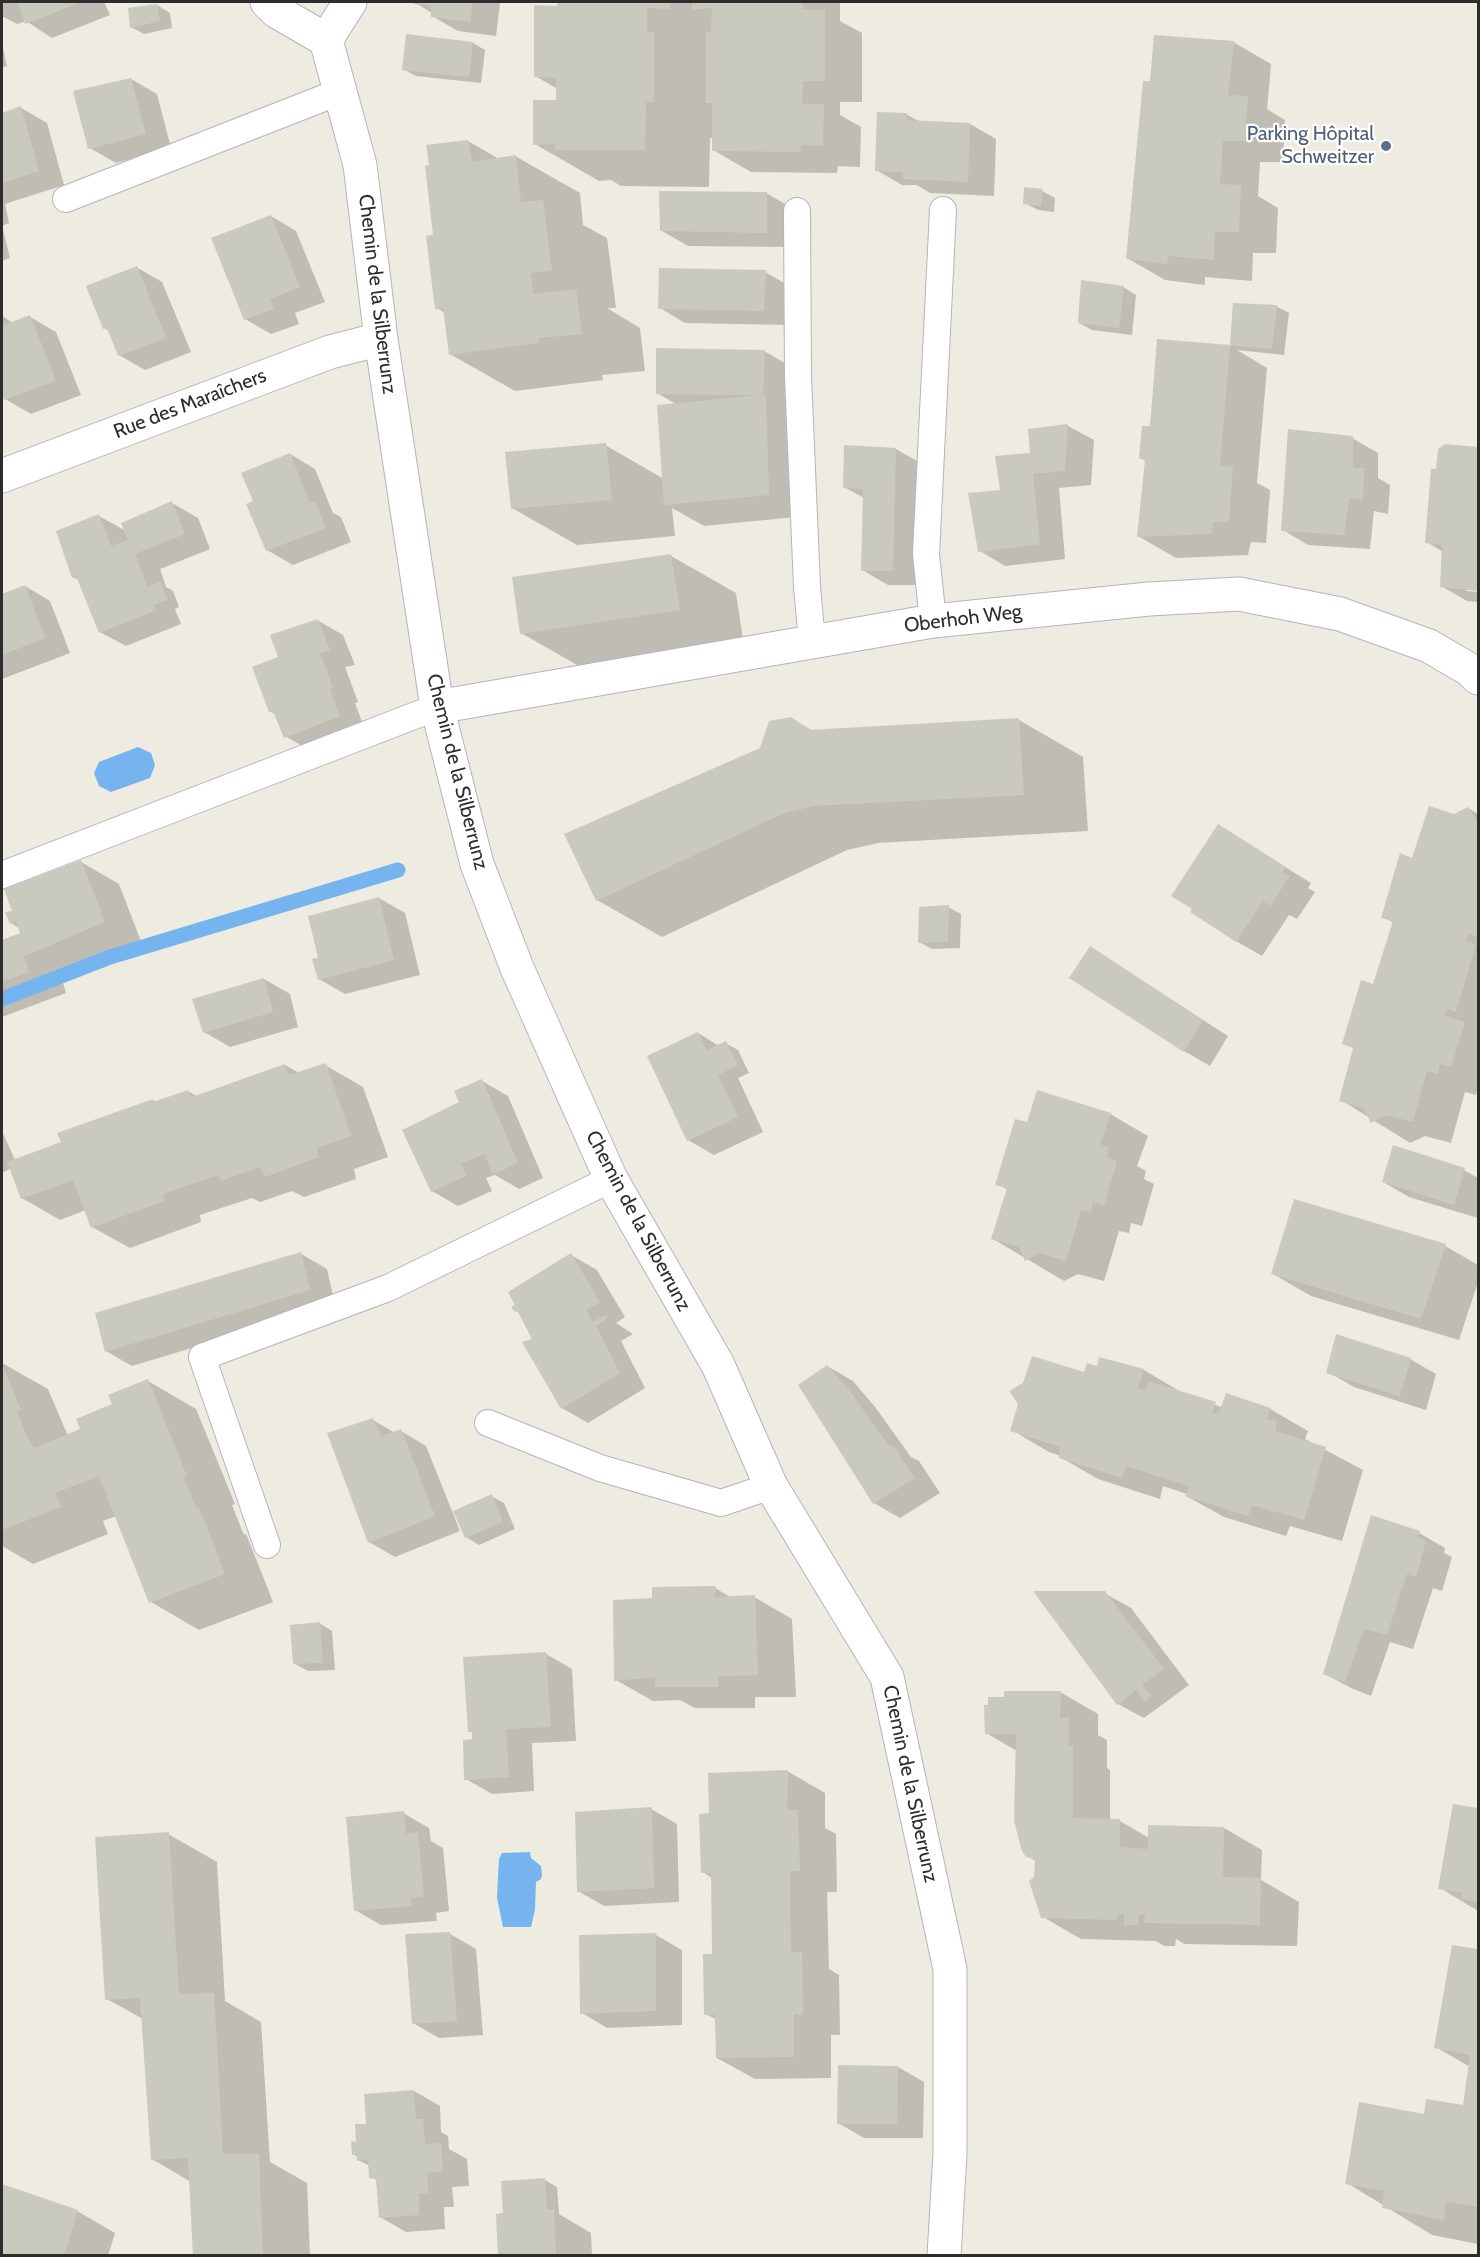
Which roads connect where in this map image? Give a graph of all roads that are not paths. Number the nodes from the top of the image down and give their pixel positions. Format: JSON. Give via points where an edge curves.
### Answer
{"nodes":[{"id":1,"x":267,"y":2,"type":"edge"},
{"id":2,"x":350,"y":2,"type":"edge"},
{"id":3,"x":326,"y":40,"type":"junction"},
{"id":4,"x":339,"y":92,"type":"junction"},
{"id":5,"x":66,"y":199,"type":"dead end"},
{"id":6,"x":943,"y":210,"type":"dead end"},
{"id":7,"x":797,"y":211,"type":"dead end"},
{"id":8,"x":381,"y":339,"type":"junction"},
{"id":9,"x":2,"y":476,"type":"edge"},
{"id":10,"x":933,"y":621,"type":"junction"},
{"id":11,"x":812,"y":640,"type":"junction"},
{"id":12,"x":1479,"y":678,"type":"edge"},
{"id":13,"x":437,"y":706,"type":"junction"},
{"id":14,"x":2,"y":874,"type":"edge"},
{"id":15,"x":611,"y":1179,"type":"junction"},
{"id":16,"x":488,"y":1423,"type":"dead end"},
{"id":17,"x":771,"y":1486,"type":"junction"},
{"id":18,"x":267,"y":1545,"type":"dead end"},
{"id":19,"x":944,"y":2256,"type":"edge"}],
"edges":[{"from":1,"to":3,"type":"street"},
{"from":2,"to":3,"type":"street"},
{"from":3,"to":4,"type":"street","name":"Chemin de la Silberrunz"},
{"from":4,"to":5,"type":"lane"},
{"from":4,"to":8,"type":"street","name":"Chemin de la Silberrunz","via":[[360,165]]},
{"from":6,"to":10,"type":"lane","via":[[926,554]]},
{"from":7,"to":11,"type":"lane","via":[[798,377]]},
{"from":8,"to":9,"type":"street","name":"Rue des Maraîchers","via":[[330,352]]},
{"from":8,"to":13,"type":"street","name":"Chemin de la Silberrunz"},
{"from":10,"to":11,"type":"street","name":"Oberhoh Weg"},
{"from":10,"to":12,"type":"street","name":"Oberhoh Weg","via":[[1239,594],[1340,614],[1430,646]]},
{"from":11,"to":13,"type":"street","name":"Oberhoh Weg"},
{"from":13,"to":14,"type":"lane"},
{"from":13,"to":15,"type":"street","name":"Chemin de la Silberrunz","via":[[477,864],[517,968]]},
{"from":15,"to":17,"type":"street","name":"Chemin de la Silberrunz","via":[[718,1365]]},
{"from":15,"to":18,"type":"lane","via":[[388,1288],[201,1357]]},
{"from":16,"to":17,"type":"lane","via":[[600,1468],[721,1503]]},
{"from":17,"to":19,"type":"street","name":"Chemin de la Silberrunz","via":[[887,1677],[902,1740],[950,1969],[950,2153]]}]}
